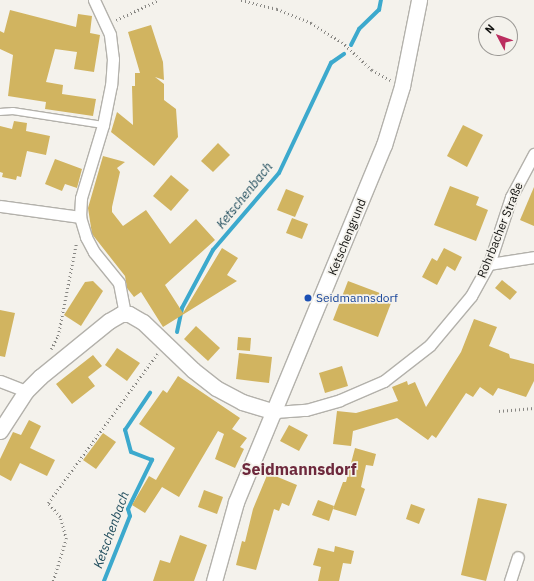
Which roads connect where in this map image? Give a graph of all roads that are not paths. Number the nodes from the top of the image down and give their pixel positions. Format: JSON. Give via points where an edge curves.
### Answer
{"nodes":[{"id":1,"x":94,"y":0,"type":"edge"},
{"id":2,"x":419,"y":0,"type":"edge"},
{"id":3,"x":0,"y":112,"type":"edge"},
{"id":4,"x":103,"y":125,"type":"junction"},
{"id":5,"x":534,"y":154,"type":"edge"},
{"id":6,"x":0,"y":206,"type":"edge"},
{"id":7,"x":80,"y":217,"type":"junction"},
{"id":8,"x":534,"y":257,"type":"edge"},
{"id":9,"x":489,"y":264,"type":"junction"},
{"id":10,"x":125,"y":314,"type":"junction"},
{"id":11,"x":0,"y":381,"type":"edge"},
{"id":12,"x":26,"y":391,"type":"junction"},
{"id":13,"x":275,"y":412,"type":"junction"},
{"id":14,"x":0,"y":431,"type":"edge"},
{"id":15,"x":518,"y":557,"type":"dead end"},
{"id":16,"x":214,"y":581,"type":"edge"},
{"id":17,"x":510,"y":581,"type":"edge"}],
"edges":[{"from":1,"to":4,"type":"street","via":[[106,24],[113,59]]},
{"from":2,"to":13,"type":"street","name":"Ketschengrund","via":[[394,85],[384,145]]},
{"from":3,"to":4,"type":"lane","via":[[13,111]]},
{"from":4,"to":7,"type":"street","via":[[81,198]]},
{"from":5,"to":9,"type":"street","name":"Rohrbacher Straße","via":[[511,197]]},
{"from":6,"to":7,"type":"street"},
{"from":7,"to":10,"type":"street","via":[[94,252],[119,283]]},
{"from":8,"to":9,"type":"street"},
{"from":9,"to":13,"type":"street","name":"Rohrbacher Straße","via":[[471,296],[449,325],[410,363],[384,382],[313,408]]},
{"from":10,"to":12,"type":"street","via":[[108,321]]},
{"from":10,"to":13,"type":"street","name":"Rohrbacher Straße","via":[[144,322],[165,344],[216,388],[242,402]]},
{"from":11,"to":12,"type":"street"},
{"from":12,"to":14,"type":"street"},
{"from":13,"to":16,"type":"street","name":"Ketschengrund","via":[[236,502]]},
{"from":15,"to":17,"type":"street"}]}
